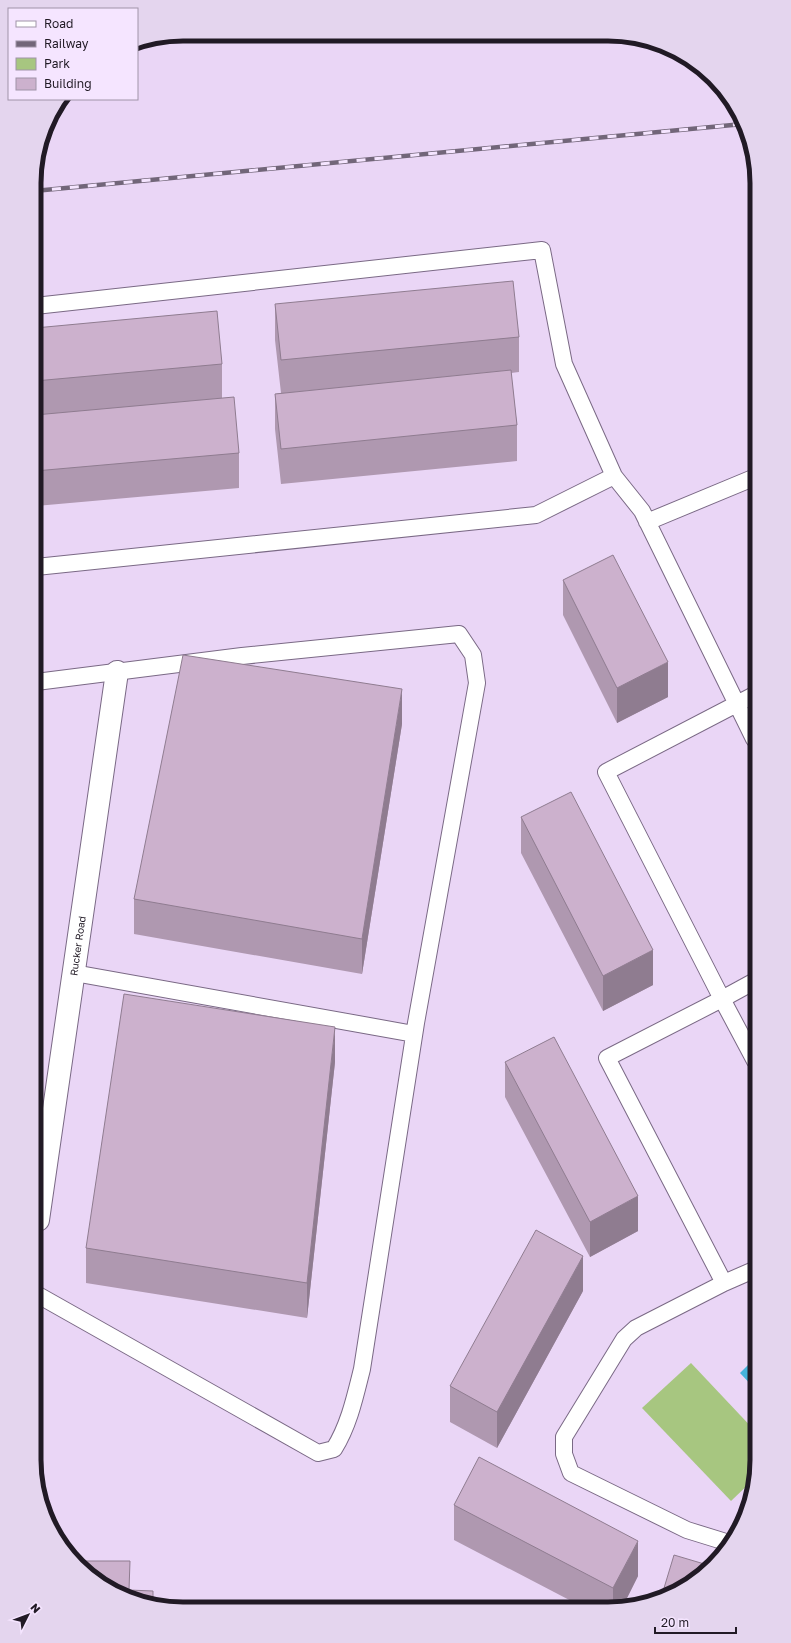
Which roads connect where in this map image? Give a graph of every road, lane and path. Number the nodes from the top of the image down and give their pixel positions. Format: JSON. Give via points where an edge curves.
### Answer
{"nodes":[{"id":1,"x":41,"y":305,"type":"edge"},
{"id":2,"x":614,"y":476,"type":"junction"},
{"id":3,"x":750,"y":479,"type":"edge"},
{"id":4,"x":647,"y":522,"type":"junction"},
{"id":5,"x":41,"y":566,"type":"edge"},
{"id":6,"x":117,"y":672,"type":"junction"},
{"id":7,"x":41,"y":681,"type":"edge"},
{"id":8,"x":750,"y":697,"type":"edge"},
{"id":9,"x":736,"y":704,"type":"junction"},
{"id":10,"x":750,"y":731,"type":"edge"},
{"id":11,"x":74,"y":973,"type":"junction"},
{"id":12,"x":750,"y":984,"type":"edge"},
{"id":13,"x":722,"y":999,"type":"junction"},
{"id":14,"x":414,"y":1034,"type":"junction"},
{"id":15,"x":750,"y":1052,"type":"edge"},
{"id":16,"x":41,"y":1186,"type":"edge"},
{"id":17,"x":750,"y":1272,"type":"edge"},
{"id":18,"x":724,"y":1283,"type":"junction"},
{"id":19,"x":41,"y":1297,"type":"edge"},
{"id":20,"x":725,"y":1541,"type":"edge"}],
"edges":[{"from":1,"to":2,"type":"lane","via":[[542,250],[564,364]]},
{"from":2,"to":4,"type":"lane","via":[[642,511]]},
{"from":2,"to":5,"type":"lane","via":[[536,515]]},
{"from":3,"to":4,"type":"lane"},
{"from":4,"to":9,"type":"lane"},
{"from":6,"to":7,"type":"lane"},
{"from":6,"to":11,"type":"street","name":"Rucker Road"},
{"from":6,"to":14,"type":"lane","via":[[242,656],[459,634],[473,655],[476,683]]},
{"from":8,"to":9,"type":"lane"},
{"from":9,"to":10,"type":"lane"},
{"from":9,"to":13,"type":"lane","via":[[606,772]]},
{"from":11,"to":14,"type":"lane"},
{"from":11,"to":16,"type":"street","name":"Rucker Road"},
{"from":12,"to":13,"type":"lane"},
{"from":13,"to":15,"type":"lane"},
{"from":13,"to":18,"type":"lane","via":[[607,1058]]},
{"from":14,"to":19,"type":"lane","via":[[362,1369],[349,1418],[334,1449],[318,1453]]},
{"from":17,"to":18,"type":"lane"},
{"from":18,"to":20,"type":"lane","via":[[636,1328],[624,1339],[564,1437],[564,1454],[571,1473],[687,1530]]}]}
